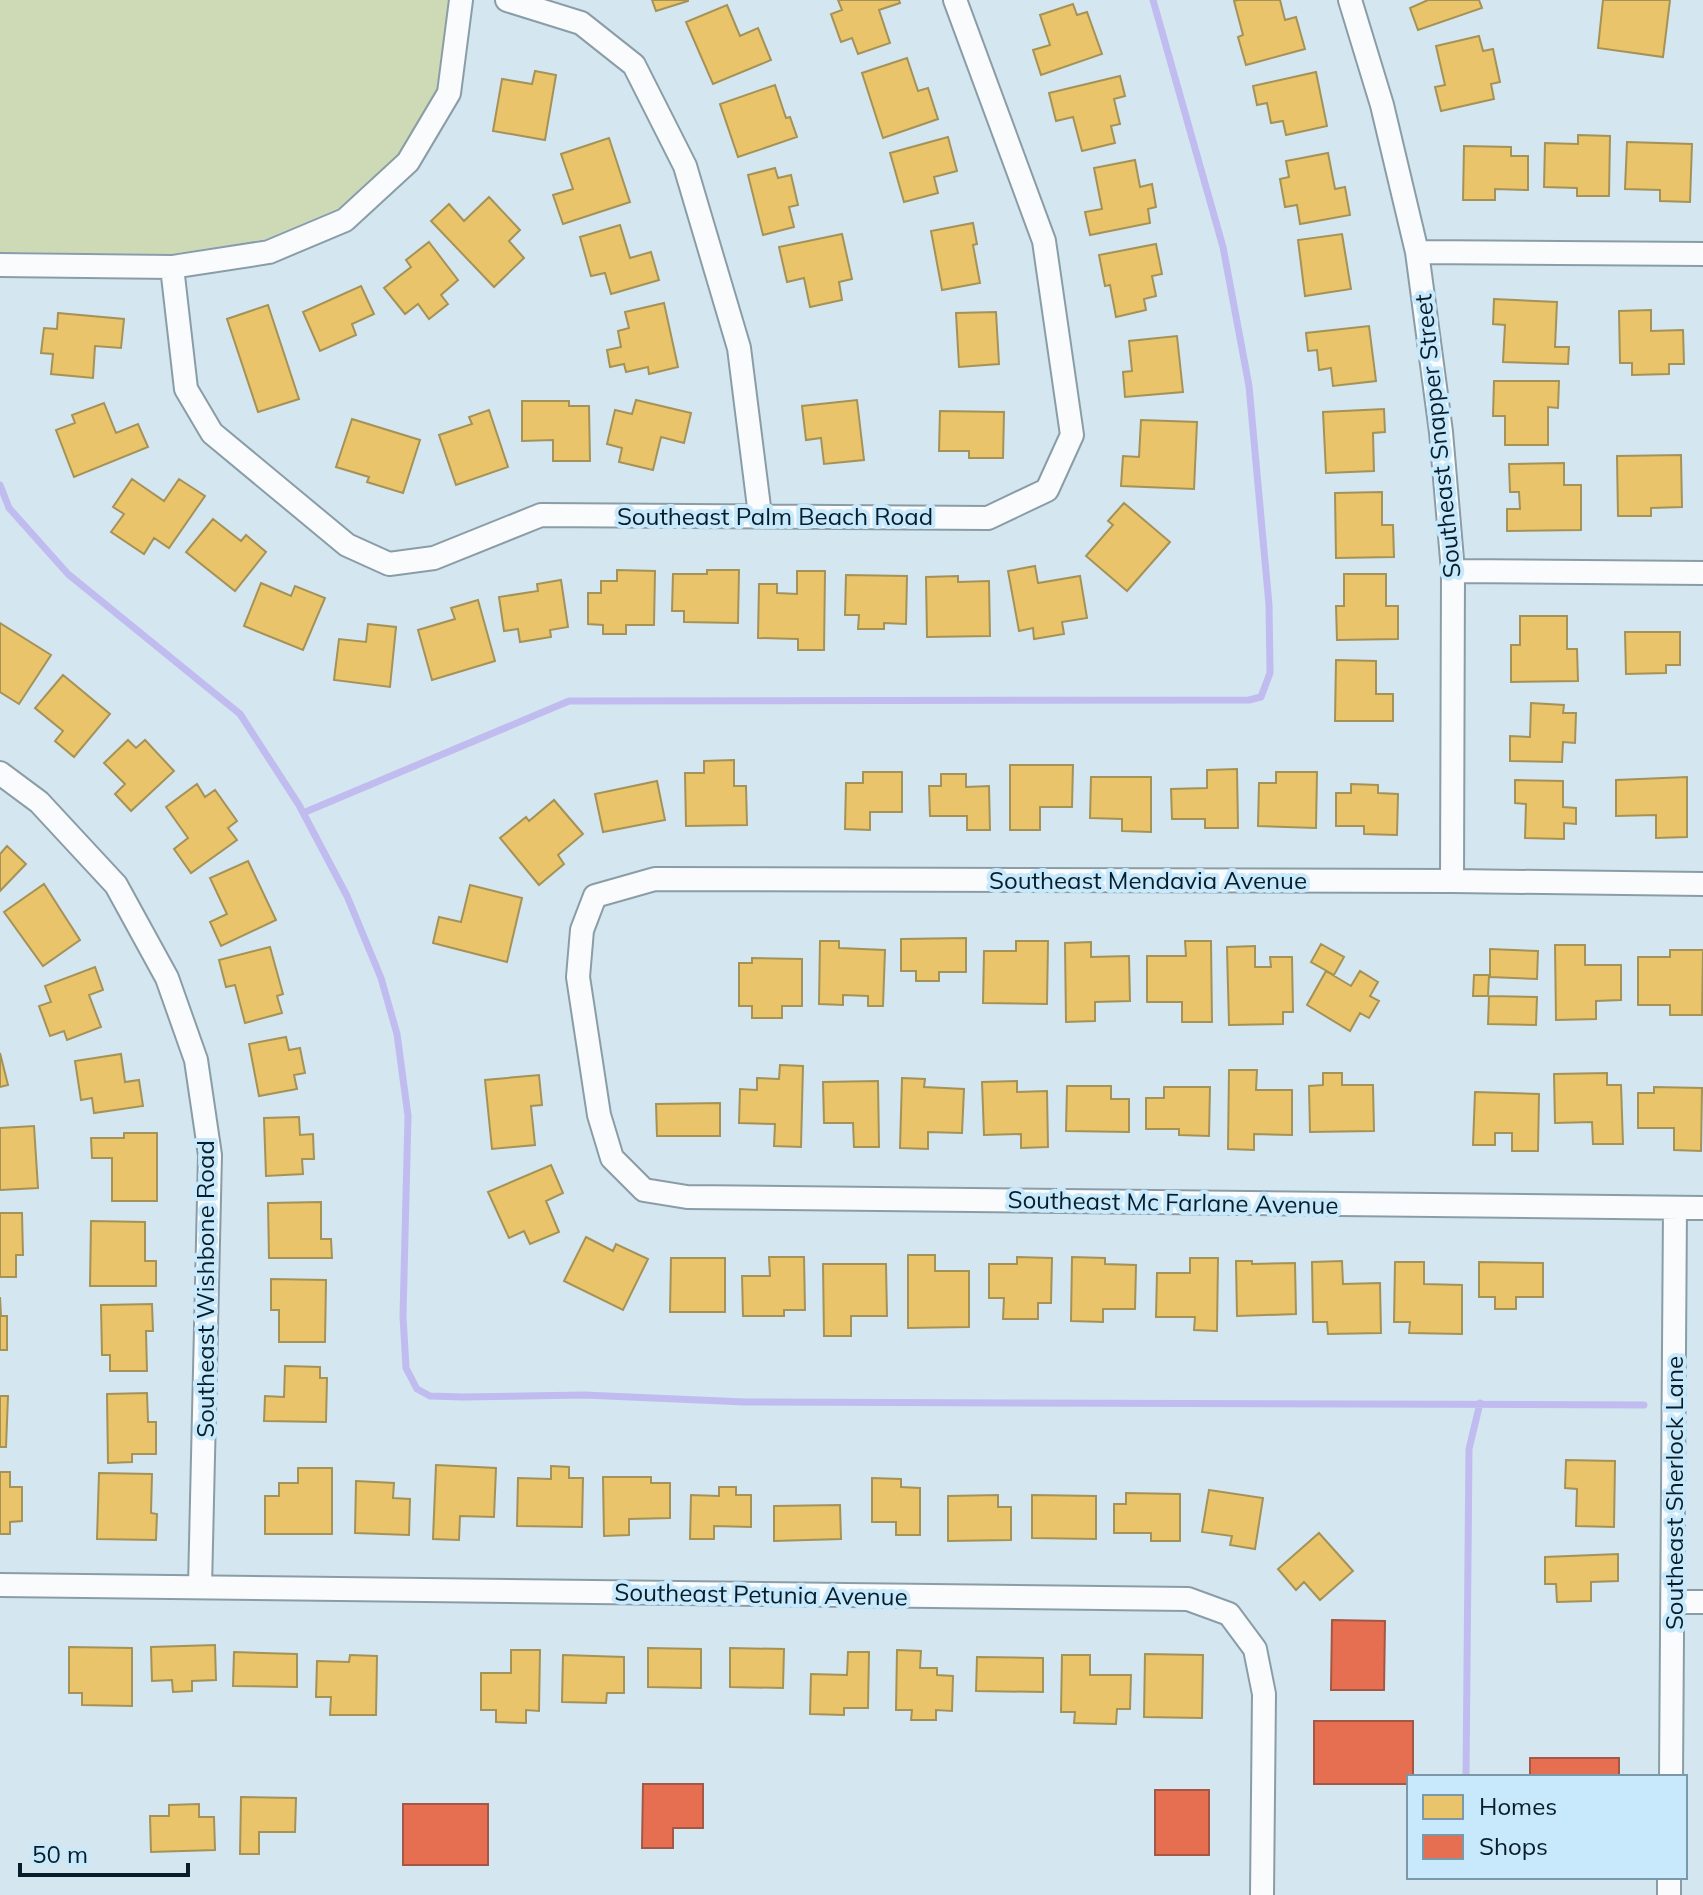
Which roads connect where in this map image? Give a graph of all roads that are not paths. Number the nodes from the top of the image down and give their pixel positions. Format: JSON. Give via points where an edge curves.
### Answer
{"nodes":[{"id":1,"x":461,"y":0,"type":"edge"},
{"id":2,"x":507,"y":0,"type":"edge"},
{"id":3,"x":955,"y":0,"type":"edge"},
{"id":4,"x":1350,"y":0,"type":"edge"},
{"id":5,"x":1417,"y":252,"type":"junction"},
{"id":6,"x":1703,"y":254,"type":"edge"},
{"id":7,"x":0,"y":265,"type":"edge"},
{"id":8,"x":172,"y":267,"type":"junction"},
{"id":9,"x":760,"y":515,"type":"junction"},
{"id":10,"x":1453,"y":571,"type":"junction"},
{"id":11,"x":1703,"y":573,"type":"edge"},
{"id":12,"x":0,"y":773,"type":"edge"},
{"id":13,"x":1452,"y":881,"type":"junction"},
{"id":14,"x":1703,"y":884,"type":"edge"},
{"id":15,"x":644,"y":1190,"type":"joint"},
{"id":16,"x":1675,"y":1208,"type":"junction"},
{"id":17,"x":1703,"y":1208,"type":"edge"},
{"id":18,"x":0,"y":1585,"type":"edge"},
{"id":19,"x":200,"y":1587,"type":"junction"},
{"id":20,"x":1674,"y":1602,"type":"junction"},
{"id":21,"x":1703,"y":1602,"type":"edge"},
{"id":22,"x":1671,"y":1775,"type":"edge"},
{"id":23,"x":1262,"y":1895,"type":"edge"}],
"edges":[{"from":1,"to":8,"type":"street","via":[[449,93],[408,162],[345,220],[269,252]]},
{"from":2,"to":9,"type":"street","via":[[581,23],[634,65],[685,166],[739,348]]},
{"from":3,"to":9,"type":"street","name":"Southeast Palm Beach Road","via":[[1044,241],[1072,435],[1047,490],[988,518]]},
{"from":4,"to":5,"type":"street","name":"Southeast Snapper Street"},
{"from":5,"to":6,"type":"street"},
{"from":5,"to":10,"type":"street","name":"Southeast Snapper Street"},
{"from":7,"to":8,"type":"street"},
{"from":8,"to":9,"type":"street","name":"Southeast Palm Beach Road","via":[[186,389],[212,433],[347,545],[389,564],[434,558],[541,515]]},
{"from":10,"to":11,"type":"street"},
{"from":10,"to":13,"type":"street","name":"Southeast Snapper Street"},
{"from":12,"to":19,"type":"street","name":"Southeast Wishbone Road","via":[[39,802],[116,885],[167,978],[196,1060],[210,1155]]},
{"from":13,"to":14,"type":"street","name":"Southeast Mendavia Avenue"},
{"from":13,"to":15,"type":"street","name":"Southeast Mendavia Avenue","via":[[655,879],[595,896],[582,930],[578,977],[599,1115],[612,1158]]},
{"from":15,"to":16,"type":"street","name":"Southeast Mc Farlane Avenue","via":[[687,1197]]},
{"from":16,"to":17,"type":"street","name":"Southeast Mc Farlane Avenue"},
{"from":16,"to":20,"type":"street","name":"Southeast Sherlock Lane"},
{"from":18,"to":19,"type":"street","name":"Southeast Petunia Avenue"},
{"from":19,"to":23,"type":"street","name":"Southeast Petunia Avenue","via":[[1188,1599],[1229,1614],[1255,1649],[1264,1694]]},
{"from":20,"to":21,"type":"street"},
{"from":20,"to":22,"type":"street","name":"Southeast Sherlock Lane"}]}
